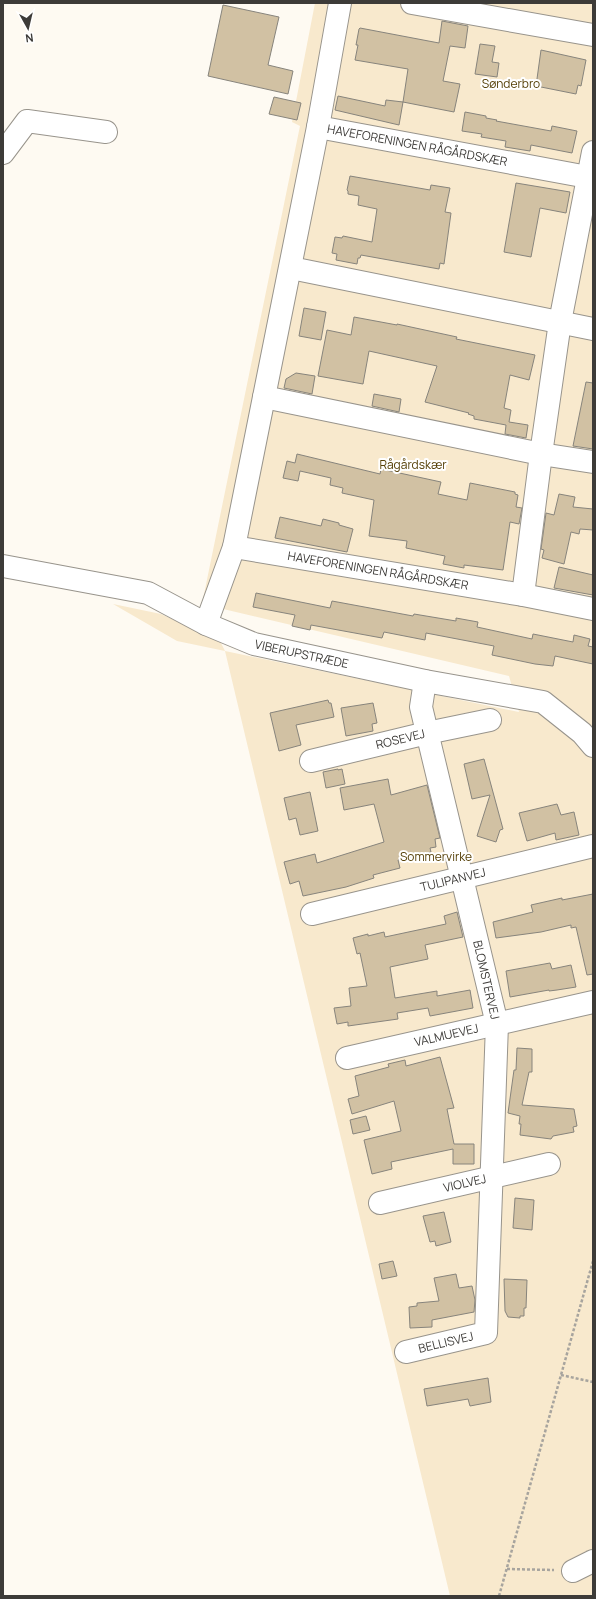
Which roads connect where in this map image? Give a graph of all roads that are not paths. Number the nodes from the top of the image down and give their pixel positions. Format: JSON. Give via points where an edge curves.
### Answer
{"nodes":[{"id":1,"x":340,"y":3,"type":"edge"},
{"id":2,"x":412,"y":3,"type":"edge"},
{"id":3,"x":593,"y":35,"type":"edge"},
{"id":4,"x":318,"y":127,"type":"junction"},
{"id":5,"x":106,"y":132,"type":"dead end"},
{"id":6,"x":593,"y":152,"type":"edge"},
{"id":7,"x":3,"y":153,"type":"edge"},
{"id":8,"x":590,"y":178,"type":"edge"},
{"id":9,"x":291,"y":268,"type":"junction"},
{"id":10,"x":560,"y":322,"type":"junction"},
{"id":11,"x":593,"y":329,"type":"edge"},
{"id":12,"x":264,"y":398,"type":"junction"},
{"id":13,"x":541,"y":454,"type":"junction"},
{"id":14,"x":593,"y":462,"type":"edge"},
{"id":15,"x":234,"y":547,"type":"junction"},
{"id":16,"x":3,"y":566,"type":"edge"},
{"id":17,"x":523,"y":595,"type":"junction"},
{"id":18,"x":593,"y":609,"type":"edge"},
{"id":19,"x":206,"y":624,"type":"junction"},
{"id":20,"x":425,"y":681,"type":"junction"},
{"id":21,"x":490,"y":720,"type":"dead end"},
{"id":22,"x":427,"y":733,"type":"junction"},
{"id":23,"x":593,"y":746,"type":"edge"},
{"id":24,"x":311,"y":761,"type":"dead end"},
{"id":25,"x":593,"y":846,"type":"edge"},
{"id":26,"x":462,"y":878,"type":"junction"},
{"id":27,"x":312,"y":914,"type":"dead end"},
{"id":28,"x":593,"y":1002,"type":"edge"},
{"id":29,"x":497,"y":1024,"type":"junction"},
{"id":30,"x":347,"y":1058,"type":"dead end"},
{"id":31,"x":549,"y":1164,"type":"dead end"},
{"id":32,"x":492,"y":1176,"type":"junction"},
{"id":33,"x":380,"y":1203,"type":"dead end"},
{"id":34,"x":486,"y":1333,"type":"joint"},
{"id":35,"x":406,"y":1352,"type":"dead end"},
{"id":36,"x":593,"y":1561,"type":"edge"},
{"id":37,"x":573,"y":1571,"type":"road end"}],
"edges":[{"from":1,"to":4,"type":"street"},
{"from":2,"to":3,"type":"street"},
{"from":4,"to":8,"type":"street","name":"HAVEFORENINGEN RÅGÅRDSKÆR"},
{"from":4,"to":9,"type":"street","name":"HAVEFORENINGEN RÅGÅRDSKÆR"},
{"from":5,"to":7,"type":"street","via":[[27,121]]},
{"from":6,"to":8,"type":"street"},
{"from":8,"to":10,"type":"street"},
{"from":9,"to":10,"type":"street"},
{"from":9,"to":12,"type":"street","name":"HAVEFORENINGEN RÅGÅRDSKÆR"},
{"from":10,"to":11,"type":"street"},
{"from":10,"to":13,"type":"street"},
{"from":12,"to":13,"type":"street"},
{"from":12,"to":15,"type":"street","name":"HAVEFORENINGEN RÅGÅRDSKÆR"},
{"from":13,"to":14,"type":"street"},
{"from":13,"to":17,"type":"street"},
{"from":15,"to":17,"type":"street","name":"HAVEFORENINGEN RÅGÅRDSKÆR"},
{"from":15,"to":19,"type":"street","name":"HAVEFORENINGEN RÅGÅRDSKÆR"},
{"from":16,"to":19,"type":"street","name":"VIBERUPSTRÆDE","via":[[148,594]]},
{"from":17,"to":18,"type":"street","name":"HAVEFORENINGEN RÅGÅRDSKÆR"},
{"from":19,"to":20,"type":"street","name":"VIBERUPSTRÆDE","via":[[254,644]]},
{"from":20,"to":22,"type":"street","name":"BLOMSTERVEJ","via":[[421,707]]},
{"from":20,"to":23,"type":"street","name":"VIBERUPSTRÆDE","via":[[543,702],[582,733]]},
{"from":21,"to":22,"type":"street","name":"ROSEVEJ"},
{"from":22,"to":24,"type":"street","name":"ROSEVEJ"},
{"from":22,"to":26,"type":"street","name":"BLOMSTERVEJ"},
{"from":25,"to":26,"type":"street","name":"TULIPANVEJ"},
{"from":26,"to":27,"type":"street","name":"TULIPANVEJ"},
{"from":26,"to":29,"type":"street","name":"BLOMSTERVEJ"},
{"from":28,"to":29,"type":"street","name":"VALMUEVEJ"},
{"from":29,"to":30,"type":"street","name":"VALMUEVEJ"},
{"from":29,"to":32,"type":"street","name":"BLOMSTERVEJ"},
{"from":31,"to":32,"type":"street","name":"VIOLVEJ"},
{"from":32,"to":33,"type":"street","name":"VIOLVEJ"},
{"from":32,"to":34,"type":"street","name":"BLOMSTERVEJ"},
{"from":34,"to":35,"type":"street","name":"BELLISVEJ"},
{"from":36,"to":37,"type":"street"}]}
